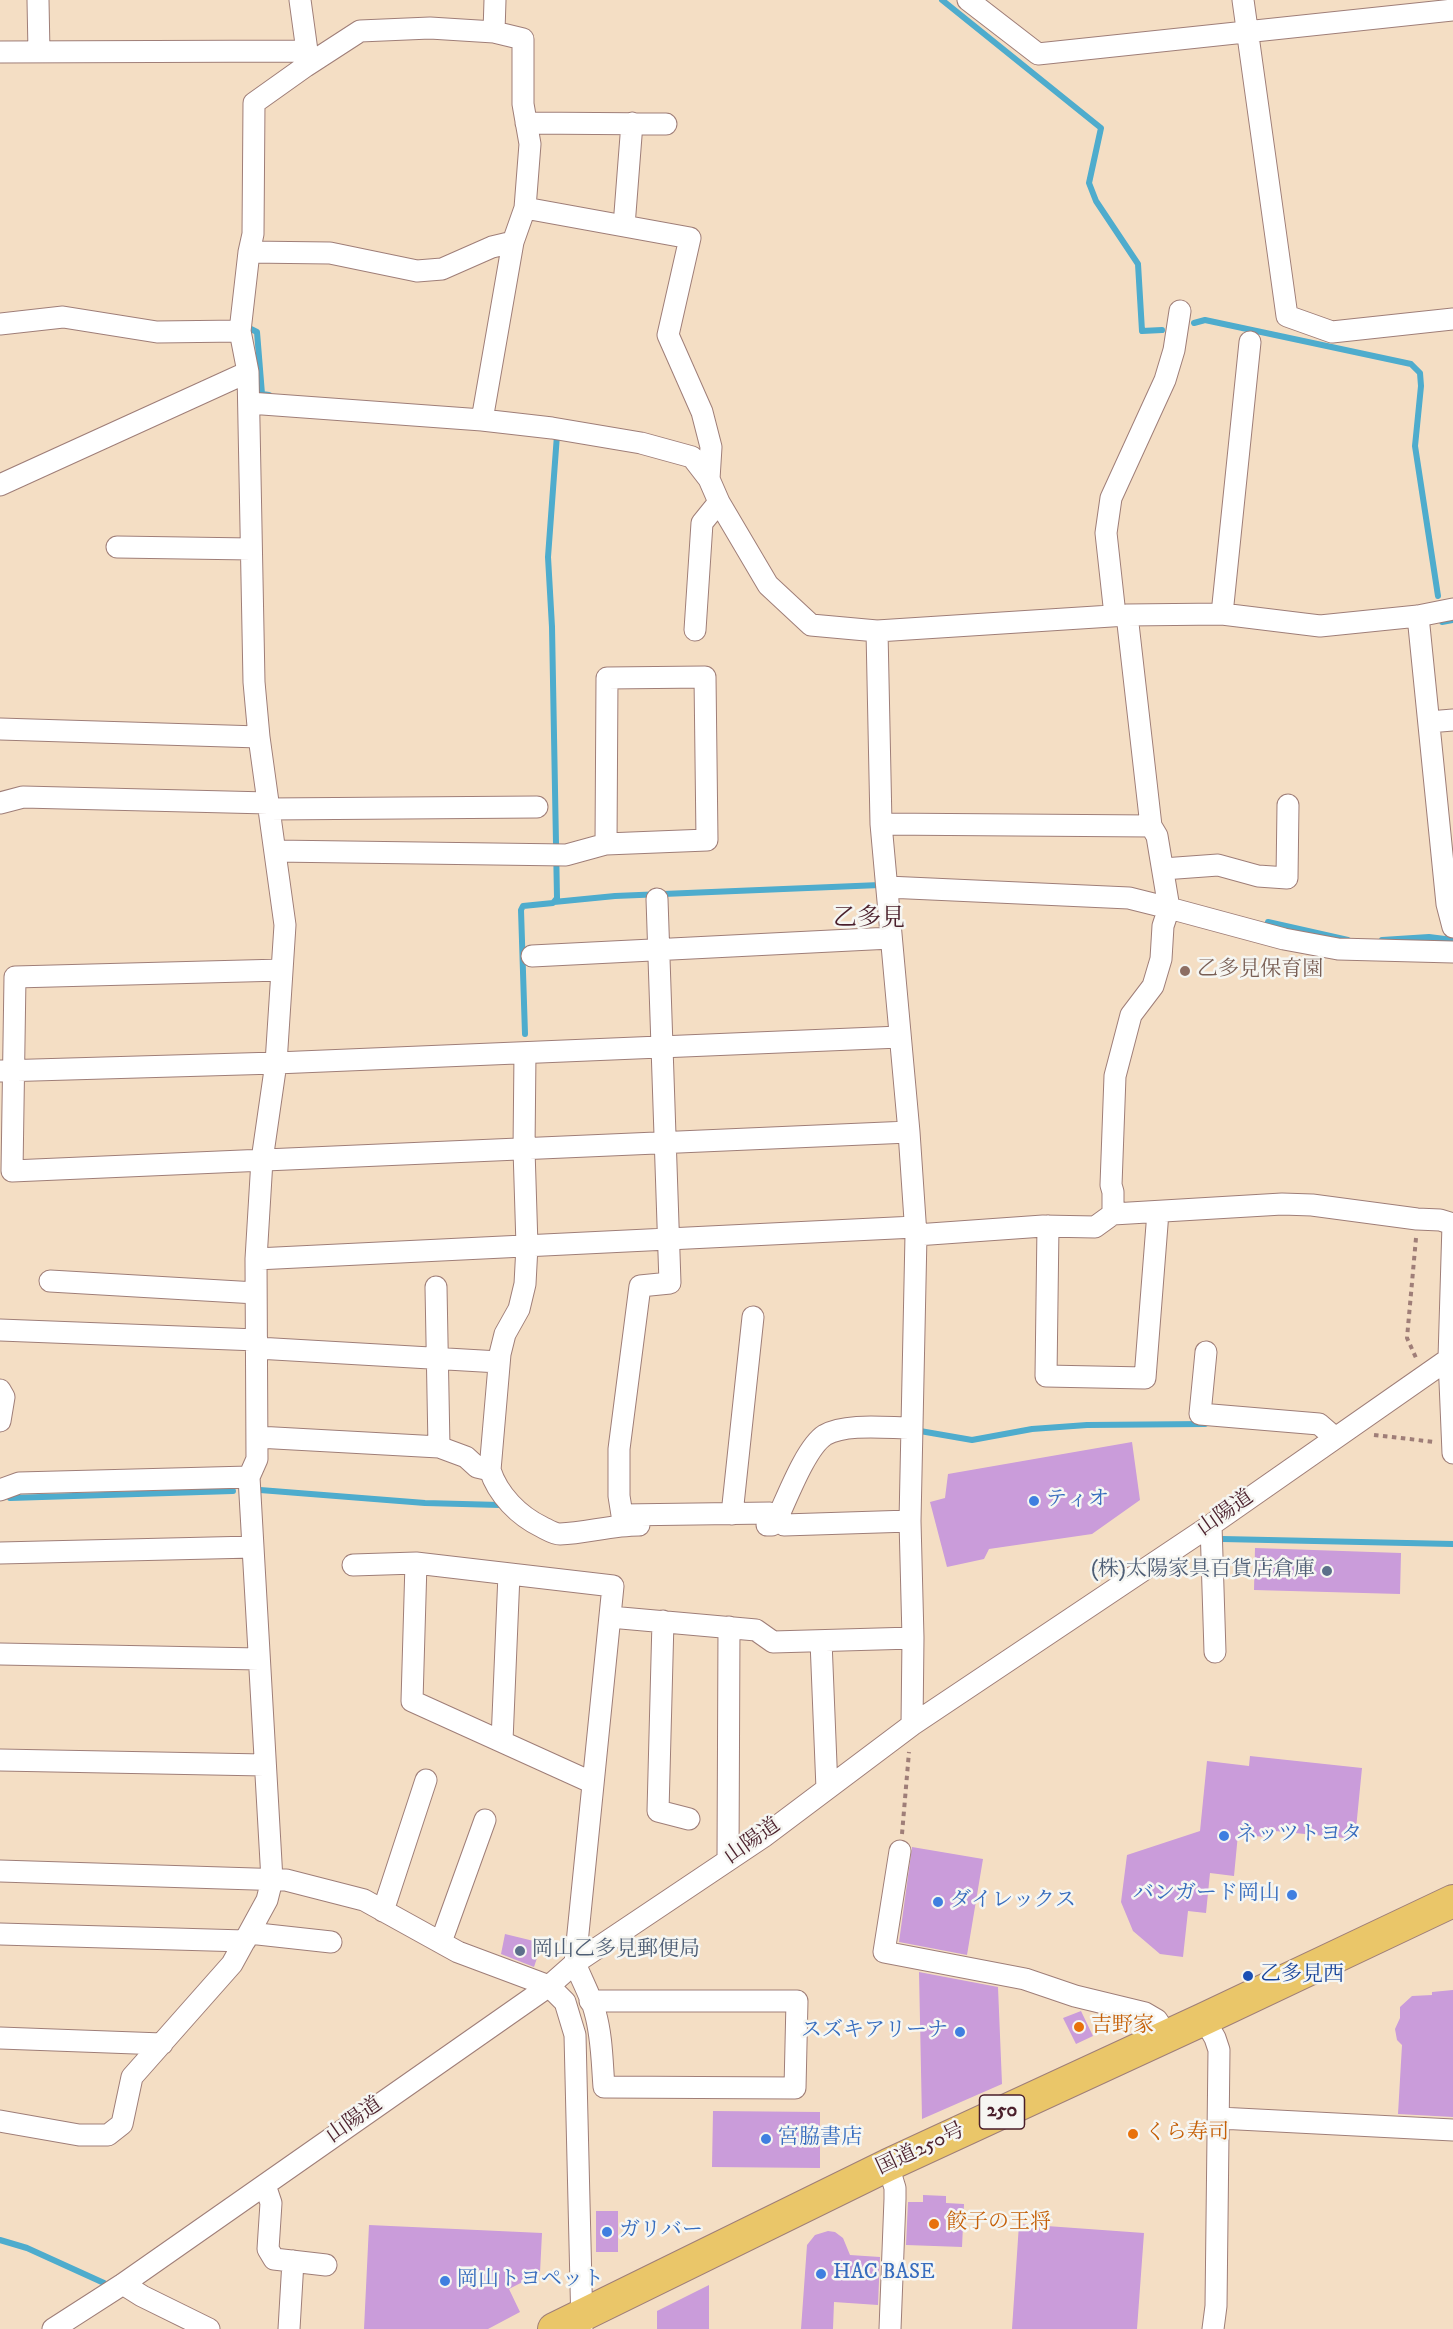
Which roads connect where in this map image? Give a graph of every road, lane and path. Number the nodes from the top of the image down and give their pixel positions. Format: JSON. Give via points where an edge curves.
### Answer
{"nodes":[{"id":1,"x":38,"y":0,"type":"edge"},
{"id":2,"x":300,"y":0,"type":"edge"},
{"id":3,"x":495,"y":0,"type":"edge"},
{"id":4,"x":968,"y":0,"type":"edge"},
{"id":5,"x":1243,"y":0,"type":"edge"},
{"id":6,"x":1453,"y":10,"type":"edge"},
{"id":7,"x":494,"y":32,"type":"junction"},
{"id":8,"x":1247,"y":32,"type":"junction"},
{"id":9,"x":0,"y":52,"type":"edge"},
{"id":10,"x":39,"y":52,"type":"junction"},
{"id":11,"x":306,"y":58,"type":"junction"},
{"id":12,"x":526,"y":123,"type":"junction"},
{"id":13,"x":632,"y":123,"type":"junction"},
{"id":14,"x":666,"y":124,"type":"dead end"},
{"id":15,"x":525,"y":208,"type":"junction"},
{"id":16,"x":624,"y":226,"type":"junction"},
{"id":17,"x":513,"y":242,"type":"junction"},
{"id":18,"x":249,"y":252,"type":"junction"},
{"id":19,"x":1180,"y":311,"type":"dead end"},
{"id":20,"x":1453,"y":319,"type":"edge"},
{"id":21,"x":0,"y":324,"type":"edge"},
{"id":22,"x":241,"y":327,"type":"junction"},
{"id":23,"x":1250,"y":342,"type":"dead end"},
{"id":24,"x":249,"y":372,"type":"junction"},
{"id":25,"x":249,"y":403,"type":"junction"},
{"id":26,"x":483,"y":415,"type":"junction"},
{"id":27,"x":709,"y":479,"type":"junction"},
{"id":28,"x":0,"y":485,"type":"edge"},
{"id":29,"x":720,"y":502,"type":"junction"},
{"id":30,"x":117,"y":547,"type":"dead end"},
{"id":31,"x":250,"y":549,"type":"junction"},
{"id":32,"x":1453,"y":609,"type":"edge"},
{"id":33,"x":1222,"y":614,"type":"junction"},
{"id":34,"x":1121,"y":615,"type":"junction"},
{"id":35,"x":1418,"y":616,"type":"junction"},
{"id":36,"x":695,"y":630,"type":"dead end"},
{"id":37,"x":877,"y":631,"type":"junction"},
{"id":38,"x":1453,"y":720,"type":"edge"},
{"id":39,"x":1429,"y":722,"type":"junction"},
{"id":40,"x":0,"y":729,"type":"edge"},
{"id":41,"x":259,"y":736,"type":"junction"},
{"id":42,"x":0,"y":803,"type":"edge"},
{"id":43,"x":269,"y":806,"type":"junction"},
{"id":44,"x":1288,"y":806,"type":"dead end"},
{"id":45,"x":537,"y":807,"type":"dead end"},
{"id":46,"x":882,"y":824,"type":"junction"},
{"id":47,"x":1151,"y":826,"type":"junction"},
{"id":48,"x":606,"y":844,"type":"junction"},
{"id":49,"x":275,"y":851,"type":"junction"},
{"id":50,"x":1163,"y":869,"type":"junction"},
{"id":51,"x":887,"y":887,"type":"junction"},
{"id":52,"x":657,"y":898,"type":"dead end"},
{"id":53,"x":1169,"y":908,"type":"junction"},
{"id":54,"x":1453,"y":927,"type":"edge"},
{"id":55,"x":891,"y":938,"type":"junction"},
{"id":56,"x":659,"y":949,"type":"junction"},
{"id":57,"x":1453,"y":952,"type":"edge"},
{"id":58,"x":532,"y":956,"type":"dead end"},
{"id":59,"x":282,"y":970,"type":"junction"},
{"id":60,"x":900,"y":1037,"type":"junction"},
{"id":61,"x":662,"y":1047,"type":"junction"},
{"id":62,"x":525,"y":1053,"type":"junction"},
{"id":63,"x":276,"y":1063,"type":"junction"},
{"id":64,"x":6,"y":1071,"type":"edge"},
{"id":65,"x":909,"y":1132,"type":"junction"},
{"id":66,"x":666,"y":1142,"type":"junction"},
{"id":67,"x":524,"y":1149,"type":"junction"},
{"id":68,"x":262,"y":1160,"type":"junction"},
{"id":69,"x":1158,"y":1212,"type":"junction"},
{"id":70,"x":1113,"y":1214,"type":"junction"},
{"id":71,"x":1417,"y":1219,"type":"junction"},
{"id":72,"x":1453,"y":1224,"type":"edge"},
{"id":73,"x":1048,"y":1226,"type":"junction"},
{"id":74,"x":916,"y":1231,"type":"junction"},
{"id":75,"x":670,"y":1239,"type":"junction"},
{"id":76,"x":527,"y":1246,"type":"junction"},
{"id":77,"x":256,"y":1259,"type":"junction"},
{"id":78,"x":50,"y":1281,"type":"dead end"},
{"id":79,"x":436,"y":1287,"type":"dead end"},
{"id":80,"x":256,"y":1293,"type":"junction"},
{"id":81,"x":753,"y":1317,"type":"dead end"},
{"id":82,"x":0,"y":1330,"type":"edge"},
{"id":83,"x":256,"y":1344,"type":"junction"},
{"id":84,"x":1206,"y":1352,"type":"dead end"},
{"id":85,"x":437,"y":1357,"type":"junction"},
{"id":86,"x":1451,"y":1357,"type":"edge"},
{"id":87,"x":499,"y":1362,"type":"junction"},
{"id":88,"x":1424,"y":1376,"type":"junction"},
{"id":89,"x":0,"y":1390,"type":"edge"},
{"id":90,"x":0,"y":1421,"type":"edge"},
{"id":91,"x":912,"y":1428,"type":"junction"},
{"id":92,"x":1339,"y":1434,"type":"junction"},
{"id":93,"x":257,"y":1437,"type":"junction"},
{"id":94,"x":1453,"y":1444,"type":"edge"},
{"id":95,"x":439,"y":1447,"type":"junction"},
{"id":96,"x":1453,"y":1453,"type":"edge"},
{"id":97,"x":490,"y":1470,"type":"junction"},
{"id":98,"x":249,"y":1477,"type":"junction"},
{"id":99,"x":0,"y":1490,"type":"edge"},
{"id":100,"x":732,"y":1514,"type":"junction"},
{"id":101,"x":777,"y":1519,"type":"junction"},
{"id":102,"x":910,"y":1521,"type":"junction"},
{"id":103,"x":1211,"y":1525,"type":"junction"},
{"id":104,"x":253,"y":1547,"type":"junction"},
{"id":105,"x":0,"y":1553,"type":"edge"},
{"id":106,"x":416,"y":1563,"type":"junction"},
{"id":107,"x":353,"y":1565,"type":"dead end"},
{"id":108,"x":508,"y":1574,"type":"junction"},
{"id":109,"x":610,"y":1617,"type":"junction"},
{"id":110,"x":663,"y":1621,"type":"junction"},
{"id":111,"x":729,"y":1627,"type":"junction"},
{"id":112,"x":913,"y":1638,"type":"junction"},
{"id":113,"x":821,"y":1641,"type":"junction"},
{"id":114,"x":1215,"y":1652,"type":"dead end"},
{"id":115,"x":0,"y":1654,"type":"edge"},
{"id":116,"x":259,"y":1659,"type":"junction"},
{"id":117,"x":912,"y":1725,"type":"junction"},
{"id":118,"x":502,"y":1741,"type":"junction"},
{"id":119,"x":0,"y":1760,"type":"edge"},
{"id":120,"x":264,"y":1765,"type":"junction"},
{"id":121,"x":426,"y":1780,"type":"dead end"},
{"id":122,"x":593,"y":1783,"type":"junction"},
{"id":123,"x":827,"y":1789,"type":"junction"},
{"id":124,"x":689,"y":1819,"type":"dead end"},
{"id":125,"x":485,"y":1821,"type":"dead end"},
{"id":126,"x":900,"y":1851,"type":"joint"},
{"id":127,"x":728,"y":1860,"type":"junction"},
{"id":128,"x":0,"y":1871,"type":"edge"},
{"id":129,"x":272,"y":1880,"type":"junction"},
{"id":130,"x":1453,"y":1900,"type":"edge"},
{"id":131,"x":383,"y":1911,"type":"junction"},
{"id":132,"x":0,"y":1934,"type":"edge"},
{"id":133,"x":247,"y":1937,"type":"junction"},
{"id":134,"x":331,"y":1942,"type":"dead end"},
{"id":135,"x":441,"y":1942,"type":"junction"},
{"id":136,"x":575,"y":1963,"type":"junction"},
{"id":137,"x":549,"y":1986,"type":"junction"},
{"id":138,"x":590,"y":2001,"type":"junction"},
{"id":139,"x":1204,"y":2019,"type":"junction"},
{"id":140,"x":1167,"y":2036,"type":"junction"},
{"id":141,"x":0,"y":2038,"type":"edge"},
{"id":142,"x":162,"y":2044,"type":"junction"},
{"id":143,"x":1219,"y":2118,"type":"junction"},
{"id":144,"x":0,"y":2121,"type":"edge"},
{"id":145,"x":1453,"y":2130,"type":"edge"},
{"id":146,"x":888,"y":2165,"type":"junction"},
{"id":147,"x":265,"y":2184,"type":"junction"},
{"id":148,"x":293,"y":2261,"type":"junction"},
{"id":149,"x":326,"y":2265,"type":"dead end"},
{"id":150,"x":123,"y":2284,"type":"junction"},
{"id":151,"x":582,"y":2322,"type":"edge"},
{"id":152,"x":53,"y":2329,"type":"edge"},
{"id":153,"x":209,"y":2329,"type":"edge"},
{"id":154,"x":290,"y":2329,"type":"edge"},
{"id":155,"x":554,"y":2329,"type":"edge"},
{"id":156,"x":890,"y":2329,"type":"edge"},
{"id":157,"x":1213,"y":2329,"type":"edge"}],
"edges":[{"from":1,"to":10,"type":"street"},
{"from":2,"to":11,"type":"street"},
{"from":3,"to":7,"type":"street"},
{"from":4,"to":8,"type":"street","via":[[1038,54]]},
{"from":5,"to":8,"type":"street"},
{"from":6,"to":8,"type":"street"},
{"from":7,"to":11,"type":"street","via":[[430,28],[360,31]]},
{"from":7,"to":12,"type":"street","via":[[523,39]]},
{"from":8,"to":20,"type":"street","via":[[1287,316],[1332,332]]},
{"from":9,"to":10,"type":"street"},
{"from":10,"to":11,"type":"street"},
{"from":11,"to":18,"type":"street","via":[[254,104],[253,234]]},
{"from":12,"to":13,"type":"street"},
{"from":12,"to":15,"type":"street","via":[[530,144]]},
{"from":13,"to":14,"type":"street"},
{"from":13,"to":16,"type":"street"},
{"from":15,"to":16,"type":"street"},
{"from":15,"to":17,"type":"street"},
{"from":16,"to":27,"type":"street","via":[[690,238],[668,335],[702,412],[711,447]]},
{"from":17,"to":18,"type":"street","via":[[442,269],[417,271],[330,253]]},
{"from":17,"to":26,"type":"street"},
{"from":18,"to":22,"type":"street"},
{"from":19,"to":34,"type":"street","via":[[1165,380],[1111,498],[1106,533]]},
{"from":21,"to":22,"type":"street","via":[[63,317],[157,332]]},
{"from":22,"to":24,"type":"street"},
{"from":23,"to":33,"type":"street"},
{"from":24,"to":25,"type":"street"},
{"from":24,"to":28,"type":"street"},
{"from":25,"to":26,"type":"street"},
{"from":25,"to":31,"type":"street"},
{"from":26,"to":27,"type":"street","via":[[641,443],[692,457]]},
{"from":27,"to":29,"type":"street"},
{"from":29,"to":36,"type":"street","via":[[702,523]]},
{"from":29,"to":37,"type":"street","via":[[768,585],[811,625]]},
{"from":30,"to":31,"type":"street"},
{"from":31,"to":41,"type":"street"},
{"from":32,"to":35,"type":"street"},
{"from":33,"to":34,"type":"street"},
{"from":33,"to":35,"type":"street","via":[[1320,626]]},
{"from":34,"to":37,"type":"street"},
{"from":34,"to":47,"type":"street"},
{"from":35,"to":39,"type":"street"},
{"from":37,"to":46,"type":"street"},
{"from":38,"to":39,"type":"street"},
{"from":39,"to":54,"type":"street","via":[[1447,904]]},
{"from":40,"to":41,"type":"street"},
{"from":41,"to":43,"type":"street"},
{"from":42,"to":43,"type":"street","via":[[23,797]]},
{"from":43,"to":45,"type":"street"},
{"from":43,"to":49,"type":"street"},
{"from":44,"to":50,"type":"street","via":[[1287,878],[1258,876],[1218,865]]},
{"from":46,"to":47,"type":"street"},
{"from":46,"to":51,"type":"street"},
{"from":47,"to":50,"type":"street","via":[[1157,836]]},
{"from":48,"to":48,"type":"street","via":[[706,840],[705,677],[607,678]]},
{"from":48,"to":49,"type":"street","via":[[566,855]]},
{"from":49,"to":59,"type":"street","via":[[285,925]]},
{"from":50,"to":53,"type":"street"},
{"from":51,"to":53,"type":"street","via":[[1129,898]]},
{"from":51,"to":55,"type":"street"},
{"from":52,"to":56,"type":"street"},
{"from":53,"to":57,"type":"street","via":[[1284,939],[1338,949]]},
{"from":53,"to":70,"type":"street","via":[[1153,986],[1131,1015],[1115,1076]]},
{"from":55,"to":56,"type":"street"},
{"from":55,"to":60,"type":"street"},
{"from":56,"to":58,"type":"street"},
{"from":56,"to":61,"type":"street"},
{"from":59,"to":63,"type":"street"},
{"from":59,"to":64,"type":"street","via":[[15,977]]},
{"from":60,"to":61,"type":"street"},
{"from":60,"to":65,"type":"street"},
{"from":61,"to":62,"type":"street"},
{"from":61,"to":66,"type":"street"},
{"from":62,"to":63,"type":"street"},
{"from":62,"to":67,"type":"street"},
{"from":63,"to":64,"type":"street"},
{"from":63,"to":68,"type":"street"},
{"from":64,"to":68,"type":"street","via":[[12,1171]]},
{"from":65,"to":66,"type":"street"},
{"from":65,"to":74,"type":"street"},
{"from":66,"to":67,"type":"street"},
{"from":66,"to":75,"type":"street"},
{"from":67,"to":68,"type":"street"},
{"from":67,"to":76,"type":"street"},
{"from":68,"to":77,"type":"street"},
{"from":69,"to":70,"type":"street"},
{"from":69,"to":71,"type":"street","via":[[1282,1204]]},
{"from":69,"to":73,"type":"street","via":[[1145,1378],[1046,1376]]},
{"from":70,"to":73,"type":"street","via":[[1095,1227]]},
{"from":71,"to":72,"type":"street"},
{"from":71,"to":88,"type":"path","via":[[1407,1338]]},
{"from":72,"to":86,"type":"street"},
{"from":73,"to":74,"type":"street"},
{"from":74,"to":75,"type":"street"},
{"from":74,"to":91,"type":"street"},
{"from":75,"to":76,"type":"street"},
{"from":75,"to":100,"type":"street","via":[[670,1283],[640,1286],[619,1449],[622,1515]]},
{"from":76,"to":77,"type":"street"},
{"from":76,"to":87,"type":"street","via":[[519,1309],[506,1334]]},
{"from":77,"to":80,"type":"street"},
{"from":78,"to":80,"type":"street"},
{"from":79,"to":85,"type":"street"},
{"from":80,"to":83,"type":"street"},
{"from":81,"to":100,"type":"street"},
{"from":82,"to":83,"type":"street"},
{"from":83,"to":85,"type":"street"},
{"from":83,"to":93,"type":"street"},
{"from":84,"to":92,"type":"street","via":[[1200,1414],[1319,1424]]},
{"from":85,"to":87,"type":"street"},
{"from":85,"to":95,"type":"street"},
{"from":86,"to":88,"type":"street","name":"山陽道"},
{"from":86,"to":94,"type":"street"},
{"from":87,"to":97,"type":"street"},
{"from":88,"to":92,"type":"street","name":"山陽道"},
{"from":89,"to":90,"type":"street","via":[[4,1397]]},
{"from":91,"to":101,"type":"street","via":[[862,1427],[826,1435],[813,1446]]},
{"from":91,"to":102,"type":"street"},
{"from":92,"to":94,"type":"path"},
{"from":92,"to":103,"type":"street","name":"山陽道"},
{"from":93,"to":95,"type":"street"},
{"from":93,"to":98,"type":"street","via":[[256,1459]]},
{"from":94,"to":96,"type":"street"},
{"from":95,"to":97,"type":"street"},
{"from":97,"to":101,"type":"street","via":[[494,1482],[513,1506],[529,1521],[557,1534],[618,1525],[772,1525]]},
{"from":98,"to":99,"type":"street","via":[[19,1483]]},
{"from":98,"to":104,"type":"street"},
{"from":100,"to":101,"type":"street","via":[[770,1514]]},
{"from":101,"to":102,"type":"street","via":[[784,1525]]},
{"from":102,"to":112,"type":"street"},
{"from":103,"to":114,"type":"street"},
{"from":103,"to":117,"type":"street","name":"山陽道"},
{"from":104,"to":105,"type":"street"},
{"from":104,"to":116,"type":"street"},
{"from":106,"to":107,"type":"street"},
{"from":106,"to":108,"type":"street"},
{"from":106,"to":118,"type":"street","via":[[412,1701]]},
{"from":108,"to":109,"type":"street","via":[[613,1586]]},
{"from":108,"to":118,"type":"street"},
{"from":109,"to":110,"type":"street"},
{"from":109,"to":122,"type":"street"},
{"from":110,"to":111,"type":"street"},
{"from":110,"to":124,"type":"street","via":[[658,1811]]},
{"from":111,"to":113,"type":"street","via":[[756,1630],[772,1642]]},
{"from":111,"to":127,"type":"street"},
{"from":112,"to":113,"type":"street"},
{"from":112,"to":117,"type":"street"},
{"from":113,"to":123,"type":"street"},
{"from":115,"to":116,"type":"street"},
{"from":116,"to":120,"type":"street"},
{"from":117,"to":123,"type":"street","name":"山陽道"},
{"from":117,"to":126,"type":"path"},
{"from":118,"to":122,"type":"street"},
{"from":119,"to":120,"type":"street"},
{"from":120,"to":129,"type":"street"},
{"from":121,"to":131,"type":"street"},
{"from":122,"to":136,"type":"street"},
{"from":123,"to":127,"type":"street","name":"山陽道"},
{"from":125,"to":135,"type":"street"},
{"from":126,"to":140,"type":"street","via":[[884,1952],[1025,1979],[1145,2013],[1157,2020]]},
{"from":127,"to":136,"type":"street","name":"山陽道"},
{"from":128,"to":129,"type":"street"},
{"from":129,"to":131,"type":"street","via":[[364,1900]]},
{"from":129,"to":133,"type":"street","via":[[267,1900]]},
{"from":130,"to":139,"type":"highway","name":"国道250号","number":"250"},
{"from":131,"to":135,"type":"street"},
{"from":132,"to":133,"type":"street"},
{"from":133,"to":134,"type":"street"},
{"from":133,"to":142,"type":"street","via":[[232,1964]]},
{"from":135,"to":137,"type":"street"},
{"from":136,"to":137,"type":"street","name":"山陽道"},
{"from":136,"to":138,"type":"street"},
{"from":137,"to":147,"type":"street","name":"山陽道"},
{"from":137,"to":151,"type":"street","via":[[565,2002],[575,2035]]},
{"from":138,"to":138,"type":"street","via":[[601,2043],[604,2087],[795,2088],[797,2001]]},
{"from":139,"to":140,"type":"highway","name":"国道250号","number":"250"},
{"from":139,"to":143,"type":"street","via":[[1219,2050]]},
{"from":140,"to":146,"type":"highway","name":"国道250号","number":"250"},
{"from":141,"to":142,"type":"street"},
{"from":142,"to":144,"type":"street","via":[[132,2077],[122,2124],[108,2135],[79,2135]]},
{"from":143,"to":145,"type":"street"},
{"from":143,"to":157,"type":"street"},
{"from":146,"to":151,"type":"highway","name":"国道250号","number":"250"},
{"from":146,"to":156,"type":"street","via":[[895,2188]]},
{"from":147,"to":148,"type":"street","via":[[271,2203],[268,2249],[274,2259]]},
{"from":147,"to":150,"type":"street","name":"山陽道"},
{"from":148,"to":149,"type":"street"},
{"from":148,"to":154,"type":"street"},
{"from":150,"to":152,"type":"street","name":"山陽道"},
{"from":150,"to":153,"type":"street"},
{"from":151,"to":155,"type":"highway","name":"国道250号","number":"250"}]}
